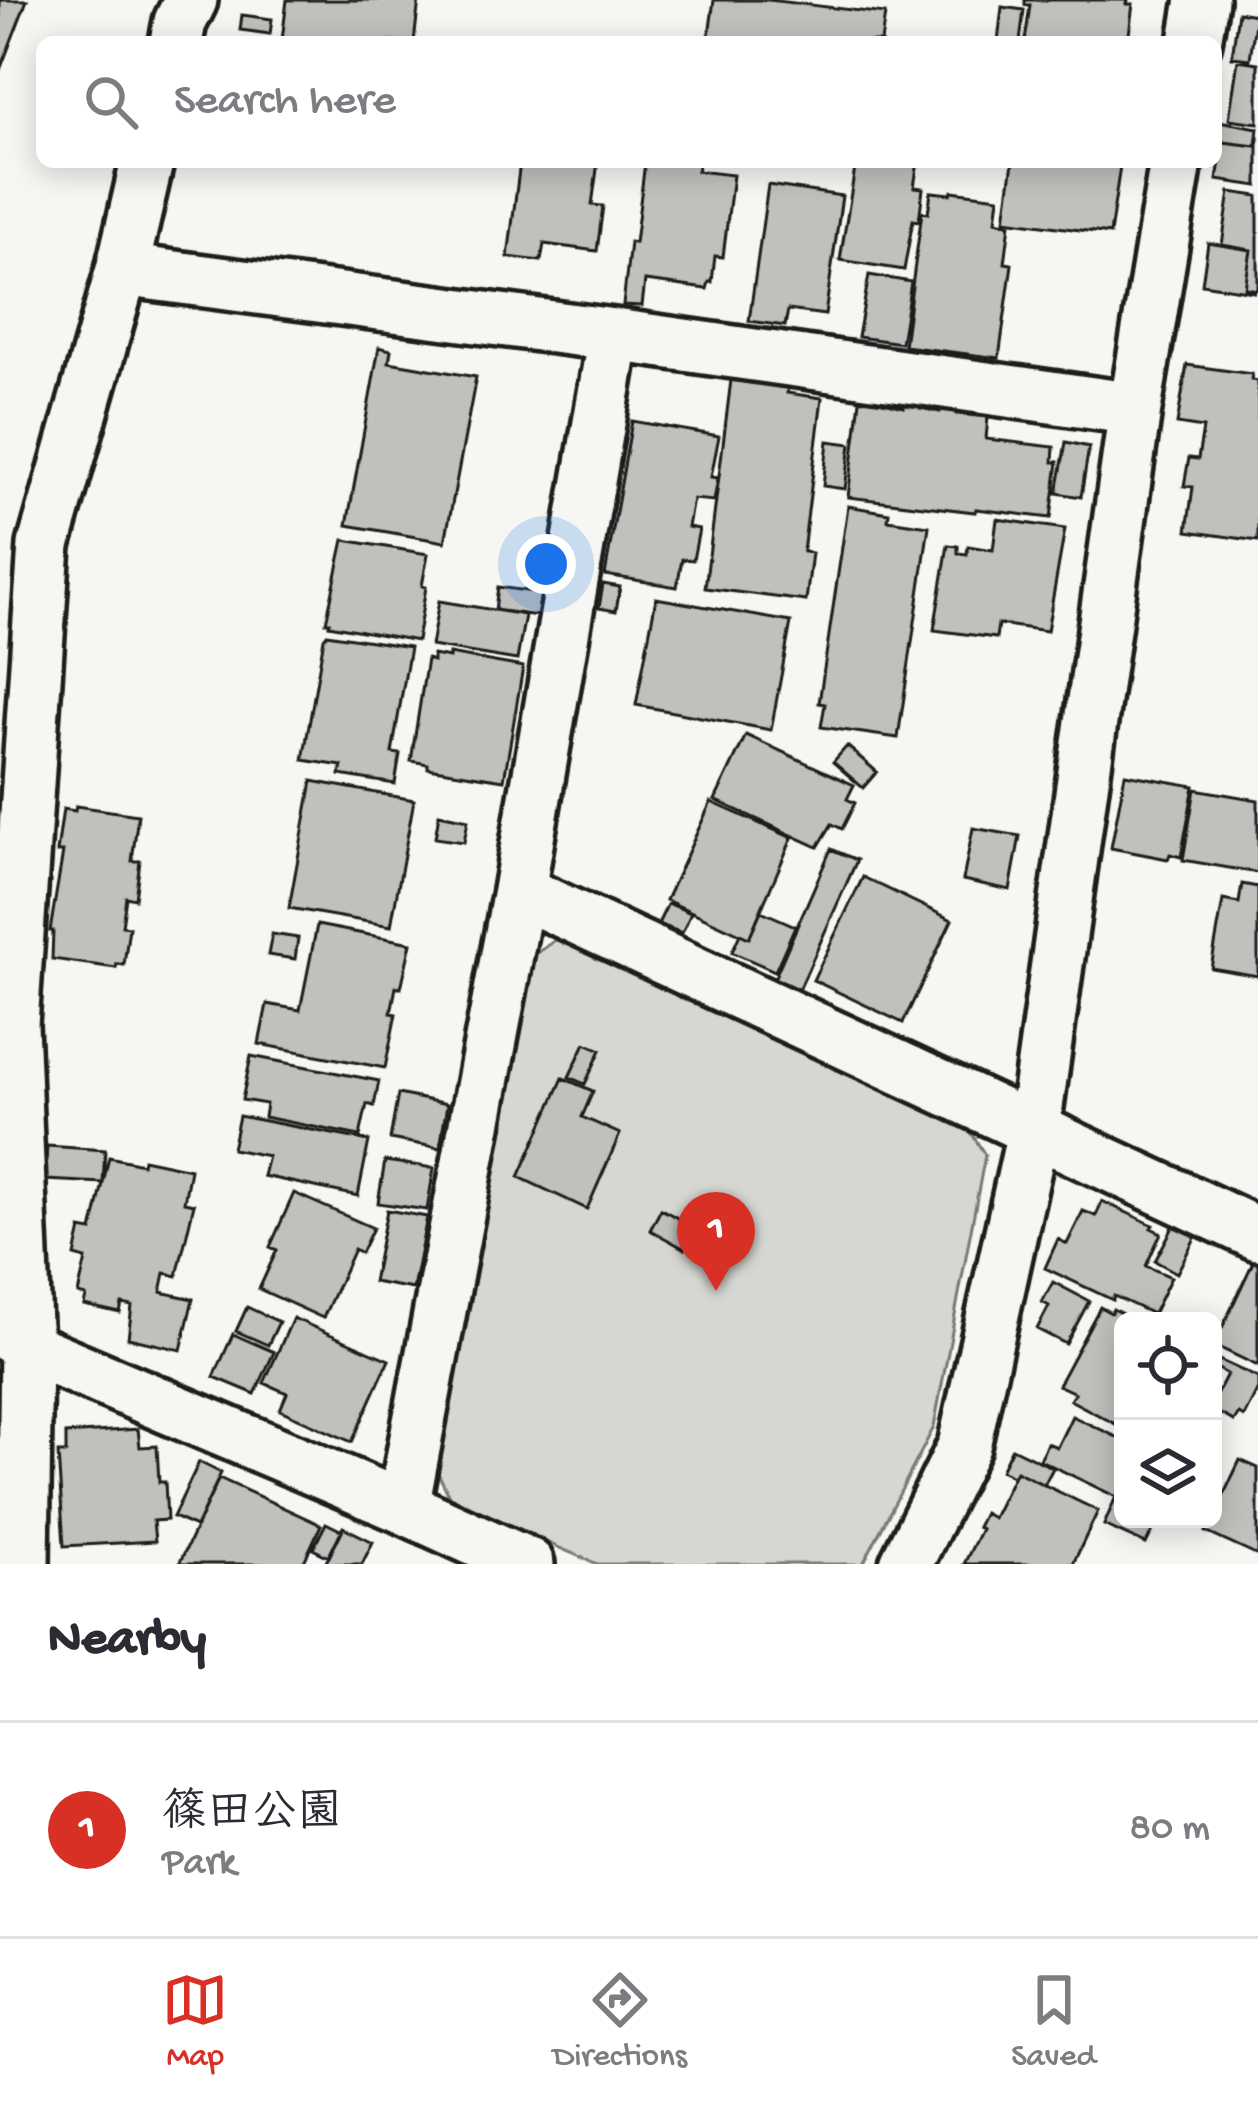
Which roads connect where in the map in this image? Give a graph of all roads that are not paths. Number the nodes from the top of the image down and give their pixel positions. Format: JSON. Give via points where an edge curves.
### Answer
{"nodes":[{"id":1,"x":190,"y":0,"type":"edge"},
{"id":2,"x":1202,"y":0,"type":"edge"},
{"id":3,"x":177,"y":36,"type":"edge"},
{"id":4,"x":1196,"y":36,"type":"edge"},
{"id":5,"x":146,"y":168,"type":"edge"},
{"id":6,"x":1175,"y":168,"type":"edge"},
{"id":7,"x":122,"y":270,"type":"junction"},
{"id":8,"x":614,"y":334,"type":"junction"},
{"id":9,"x":1135,"y":409,"type":"junction"},
{"id":10,"x":520,"y":891,"type":"junction"},
{"id":11,"x":1034,"y":1128,"type":"junction"},
{"id":12,"x":1258,"y":1234,"type":"edge"},
{"id":13,"x":13,"y":1338,"type":"edge"},
{"id":14,"x":403,"y":1507,"type":"junction"},
{"id":15,"x":23,"y":1564,"type":"edge"},
{"id":16,"x":528,"y":1564,"type":"edge"},
{"id":17,"x":906,"y":1564,"type":"edge"}],
"edges":[{"from":1,"to":3,"type":"street"},
{"from":2,"to":4,"type":"street"},
{"from":5,"to":7,"type":"street"},
{"from":6,"to":9,"type":"street"},
{"from":7,"to":8,"type":"street"},
{"from":7,"to":13,"type":"street","via":[[44,545],[12,1024]]},
{"from":8,"to":9,"type":"street"},
{"from":8,"to":10,"type":"street"},
{"from":9,"to":11,"type":"street"},
{"from":10,"to":11,"type":"street"},
{"from":10,"to":14,"type":"street"},
{"from":11,"to":12,"type":"street"},
{"from":11,"to":17,"type":"street","via":[[964,1446]]},
{"from":13,"to":14,"type":"street"},
{"from":13,"to":15,"type":"street"},
{"from":14,"to":16,"type":"street"}]}
